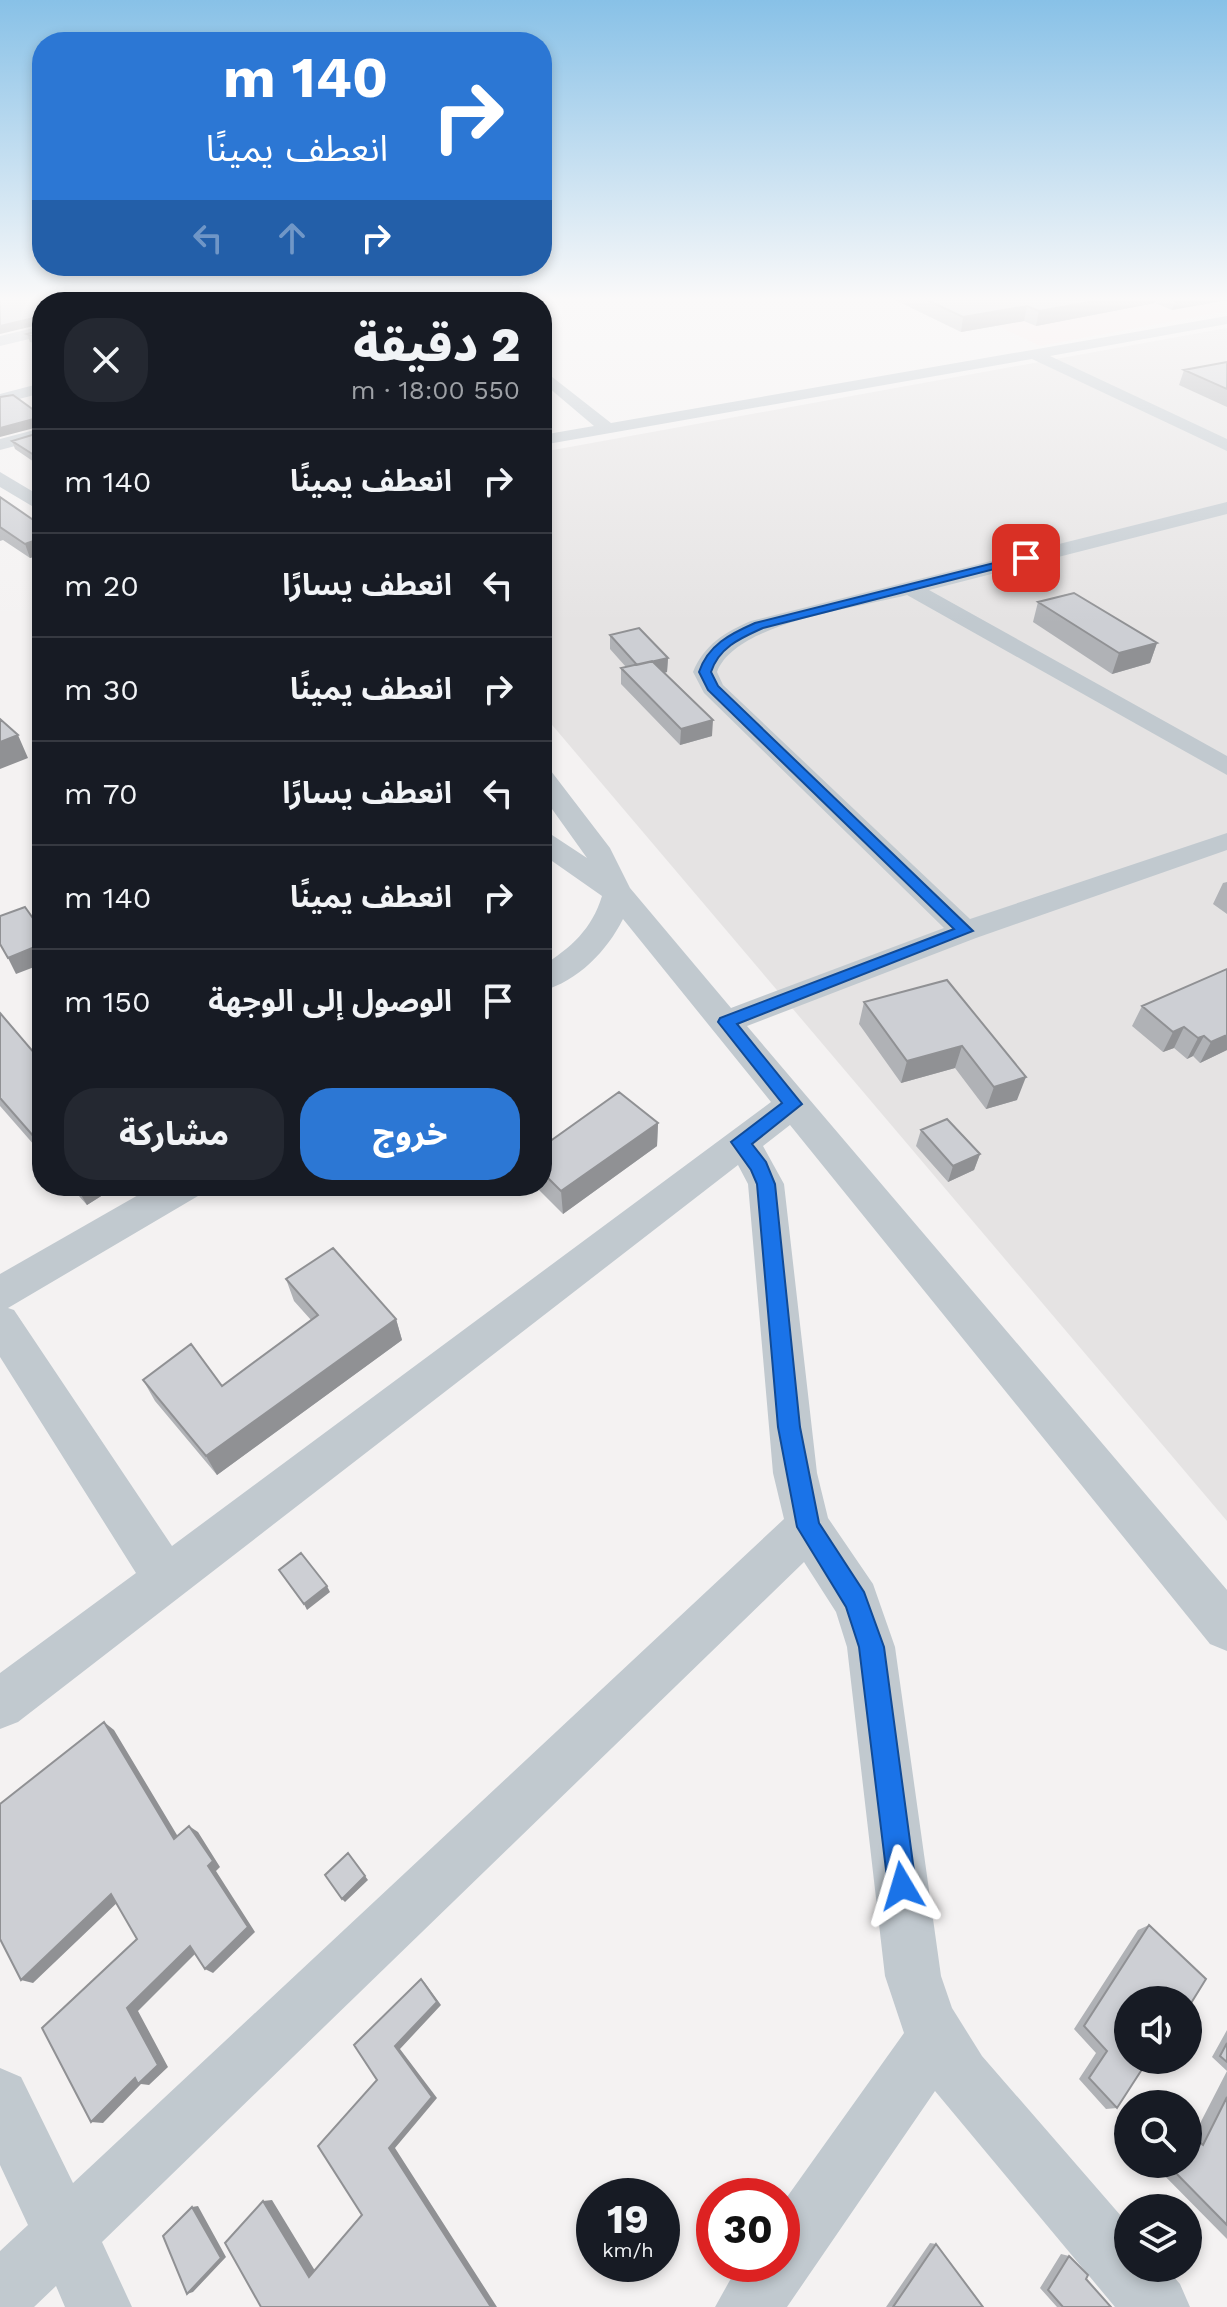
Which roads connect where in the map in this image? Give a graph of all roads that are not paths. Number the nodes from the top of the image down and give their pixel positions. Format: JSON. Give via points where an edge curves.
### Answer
{"nodes":[{"id":1,"x":583,"y":408,"type":"edge"},
{"id":2,"x":724,"y":408,"type":"edge"},
{"id":3,"x":1147,"y":408,"type":"edge"},
{"id":4,"x":607,"y":428,"type":"junction"},
{"id":5,"x":32,"y":436,"type":"edge"},
{"id":6,"x":552,"y":438,"type":"edge"},
{"id":7,"x":0,"y":445,"type":"edge"},
{"id":8,"x":1227,"y":446,"type":"edge"},
{"id":9,"x":6,"y":482,"type":"edge"},
{"id":10,"x":32,"y":487,"type":"edge"},
{"id":11,"x":32,"y":499,"type":"edge"},
{"id":12,"x":1227,"y":508,"type":"edge"},
{"id":13,"x":908,"y":587,"type":"junction"},
{"id":14,"x":1227,"y":767,"type":"edge"},
{"id":15,"x":552,"y":790,"type":"edge"},
{"id":16,"x":1227,"y":841,"type":"edge"},
{"id":17,"x":552,"y":848,"type":"edge"},
{"id":18,"x":618,"y":893,"type":"junction"},
{"id":19,"x":965,"y":931,"type":"junction"},
{"id":20,"x":552,"y":974,"type":"edge"},
{"id":21,"x":726,"y":1022,"type":"junction"},
{"id":22,"x":793,"y":1104,"type":"junction"},
{"id":23,"x":740,"y":1142,"type":"junction"},
{"id":24,"x":168,"y":1196,"type":"edge"},
{"id":25,"x":0,"y":1294,"type":"edge"},
{"id":26,"x":0,"y":1322,"type":"edge"},
{"id":27,"x":808,"y":1527,"type":"junction"},
{"id":28,"x":166,"y":1578,"type":"junction"},
{"id":29,"x":1227,"y":1627,"type":"edge"},
{"id":30,"x":0,"y":1704,"type":"edge"},
{"id":31,"x":935,"y":2040,"type":"junction"},
{"id":32,"x":0,"y":2098,"type":"edge"},
{"id":33,"x":64,"y":2232,"type":"junction"},
{"id":34,"x":800,"y":2232,"type":"edge"},
{"id":35,"x":765,"y":2282,"type":"edge"},
{"id":36,"x":0,"y":2295,"type":"edge"},
{"id":37,"x":99,"y":2307,"type":"edge"},
{"id":38,"x":748,"y":2307,"type":"edge"},
{"id":39,"x":1157,"y":2307,"type":"edge"}],
"edges":[{"from":1,"to":4,"type":"street"},
{"from":2,"to":4,"type":"street"},
{"from":3,"to":8,"type":"street"},
{"from":4,"to":6,"type":"street"},
{"from":5,"to":7,"type":"street"},
{"from":9,"to":10,"type":"street"},
{"from":9,"to":11,"type":"street"},
{"from":12,"to":13,"type":"street"},
{"from":13,"to":14,"type":"street"},
{"from":13,"to":19,"type":"street","via":[[735,636],[710,656],[705,672],[713,688]]},
{"from":15,"to":18,"type":"street","via":[[596,848]]},
{"from":16,"to":19,"type":"street"},
{"from":17,"to":18,"type":"street"},
{"from":18,"to":20,"type":"street","via":[[602,935],[576,961]]},
{"from":18,"to":21,"type":"street"},
{"from":19,"to":21,"type":"street"},
{"from":21,"to":22,"type":"street"},
{"from":22,"to":23,"type":"street"},
{"from":22,"to":29,"type":"street"},
{"from":23,"to":27,"type":"street","via":[[766,1184],[789,1427]]},
{"from":23,"to":28,"type":"street"},
{"from":24,"to":25,"type":"street"},
{"from":26,"to":28,"type":"street"},
{"from":27,"to":31,"type":"street","via":[[856,1601],[871,1647],[913,1976]]},
{"from":27,"to":33,"type":"street"},
{"from":28,"to":30,"type":"street"},
{"from":31,"to":34,"type":"street"},
{"from":31,"to":39,"type":"street"},
{"from":32,"to":33,"type":"street"},
{"from":33,"to":36,"type":"street"},
{"from":33,"to":37,"type":"street"},
{"from":35,"to":38,"type":"street"}]}
